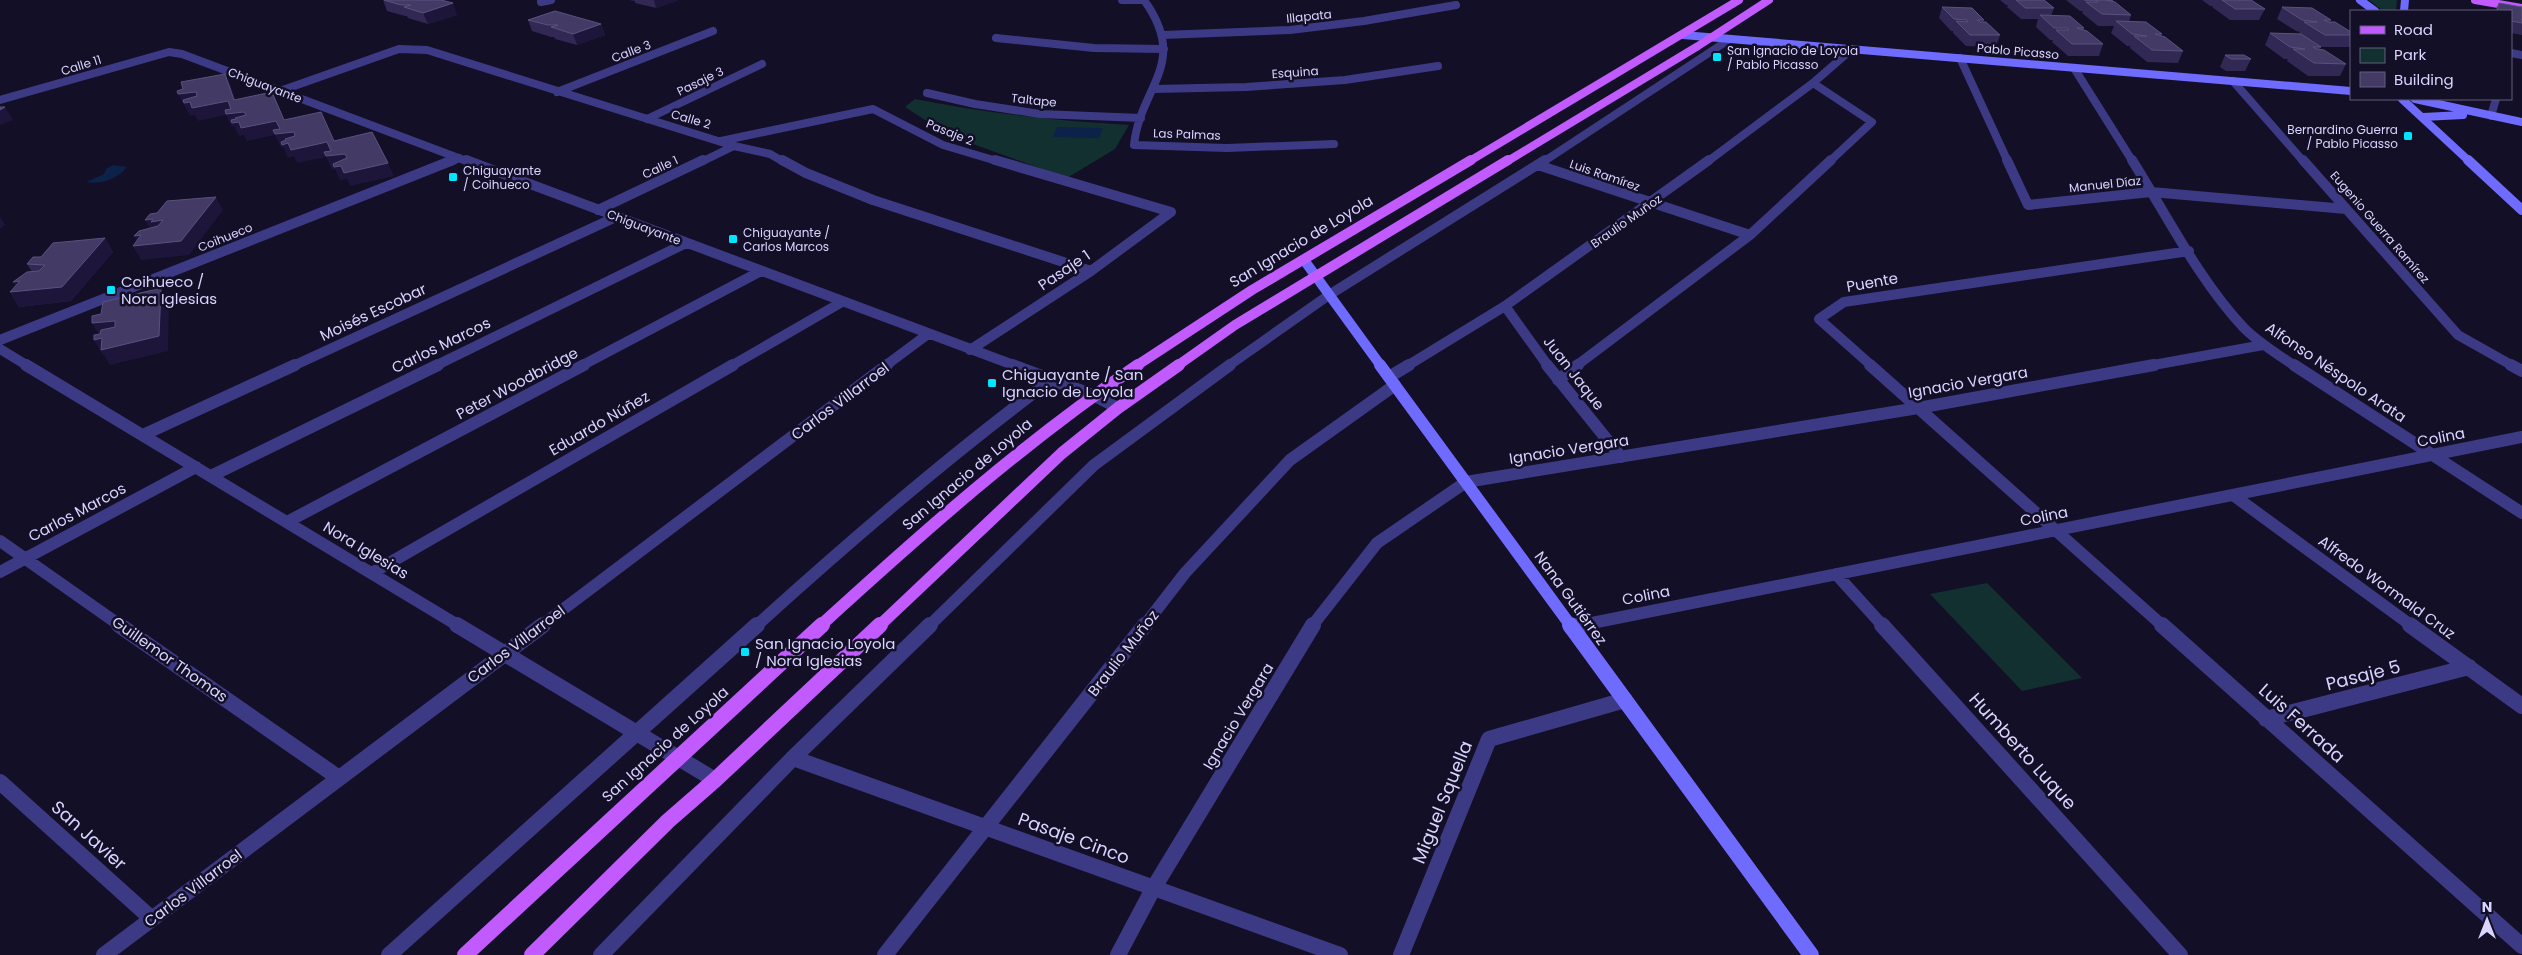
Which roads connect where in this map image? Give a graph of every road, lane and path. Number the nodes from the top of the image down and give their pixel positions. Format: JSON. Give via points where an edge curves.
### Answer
{"nodes":[{"id":1,"x":551,"y":0,"type":"edge"},
{"id":2,"x":1122,"y":0,"type":"edge"},
{"id":3,"x":1144,"y":0,"type":"edge"},
{"id":4,"x":1739,"y":0,"type":"edge"},
{"id":5,"x":1769,"y":0,"type":"edge"},
{"id":6,"x":2360,"y":0,"type":"edge"},
{"id":7,"x":2475,"y":0,"type":"edge"},
{"id":8,"x":541,"y":2,"type":"dead end"},
{"id":9,"x":1456,"y":5,"type":"dead end"},
{"id":10,"x":2522,"y":8,"type":"edge"},
{"id":11,"x":2374,"y":10,"type":"edge"},
{"id":12,"x":713,"y":32,"type":"dead end"},
{"id":13,"x":1163,"y":35,"type":"junction"},
{"id":14,"x":1683,"y":35,"type":"junction"},
{"id":15,"x":996,"y":38,"type":"dead end"},
{"id":16,"x":1711,"y":38,"type":"junction"},
{"id":17,"x":1730,"y":40,"type":"junction"},
{"id":18,"x":1164,"y":49,"type":"junction"},
{"id":19,"x":1852,"y":49,"type":"junction"},
{"id":20,"x":169,"y":52,"type":"joint"},
{"id":21,"x":1960,"y":58,"type":"junction"},
{"id":22,"x":762,"y":64,"type":"dead end"},
{"id":23,"x":1438,"y":66,"type":"dead end"},
{"id":24,"x":2074,"y":68,"type":"junction"},
{"id":25,"x":2233,"y":81,"type":"junction"},
{"id":26,"x":1813,"y":83,"type":"junction"},
{"id":27,"x":1154,"y":89,"type":"junction"},
{"id":28,"x":280,"y":91,"type":"junction"},
{"id":29,"x":2350,"y":91,"type":"edge"},
{"id":30,"x":556,"y":92,"type":"junction"},
{"id":31,"x":927,"y":93,"type":"dead end"},
{"id":32,"x":0,"y":100,"type":"edge"},
{"id":33,"x":2403,"y":100,"type":"edge"},
{"id":34,"x":2419,"y":100,"type":"edge"},
{"id":35,"x":2496,"y":100,"type":"edge"},
{"id":36,"x":2491,"y":116,"type":"junction"},
{"id":37,"x":2423,"y":117,"type":"junction"},
{"id":38,"x":1141,"y":118,"type":"junction"},
{"id":39,"x":647,"y":119,"type":"junction"},
{"id":40,"x":2520,"y":121,"type":"edge"},
{"id":41,"x":721,"y":140,"type":"junction"},
{"id":42,"x":1334,"y":144,"type":"dead end"},
{"id":43,"x":734,"y":146,"type":"junction"},
{"id":44,"x":459,"y":158,"type":"junction"},
{"id":45,"x":1538,"y":166,"type":"junction"},
{"id":46,"x":2151,"y":192,"type":"junction"},
{"id":47,"x":1651,"y":204,"type":"junction"},
{"id":48,"x":2346,"y":209,"type":"junction"},
{"id":49,"x":598,"y":210,"type":"junction"},
{"id":50,"x":2522,"y":210,"type":"edge"},
{"id":51,"x":1171,"y":212,"type":"joint"},
{"id":52,"x":616,"y":217,"type":"junction"},
{"id":53,"x":1750,"y":235,"type":"junction"},
{"id":54,"x":686,"y":243,"type":"junction"},
{"id":55,"x":2189,"y":251,"type":"junction"},
{"id":56,"x":1304,"y":260,"type":"junction"},
{"id":57,"x":761,"y":271,"type":"junction"},
{"id":58,"x":1091,"y":271,"type":"junction"},
{"id":59,"x":1315,"y":276,"type":"junction"},
{"id":60,"x":1329,"y":295,"type":"junction"},
{"id":61,"x":842,"y":302,"type":"junction"},
{"id":62,"x":1505,"y":306,"type":"junction"},
{"id":63,"x":928,"y":334,"type":"junction"},
{"id":64,"x":0,"y":340,"type":"edge"},
{"id":65,"x":2263,"y":345,"type":"junction"},
{"id":66,"x":0,"y":349,"type":"edge"},
{"id":67,"x":970,"y":350,"type":"junction"},
{"id":68,"x":2522,"y":371,"type":"edge"},
{"id":69,"x":1051,"y":380,"type":"junction"},
{"id":70,"x":1558,"y":380,"type":"junction"},
{"id":71,"x":1392,"y":381,"type":"junction"},
{"id":72,"x":1093,"y":395,"type":"junction"},
{"id":73,"x":1118,"y":408,"type":"junction"},
{"id":74,"x":1918,"y":408,"type":"junction"},
{"id":75,"x":143,"y":434,"type":"junction"},
{"id":76,"x":2522,"y":437,"type":"edge"},
{"id":77,"x":2431,"y":455,"type":"junction"},
{"id":78,"x":1621,"y":457,"type":"junction"},
{"id":79,"x":196,"y":467,"type":"junction"},
{"id":80,"x":211,"y":476,"type":"junction"},
{"id":81,"x":1466,"y":482,"type":"junction"},
{"id":82,"x":2233,"y":495,"type":"junction"},
{"id":83,"x":2522,"y":513,"type":"edge"},
{"id":84,"x":287,"y":522,"type":"junction"},
{"id":85,"x":2054,"y":530,"type":"junction"},
{"id":86,"x":0,"y":541,"type":"edge"},
{"id":87,"x":25,"y":558,"type":"junction"},
{"id":88,"x":0,"y":572,"type":"edge"},
{"id":89,"x":372,"y":573,"type":"junction"},
{"id":90,"x":1836,"y":574,"type":"junction"},
{"id":91,"x":1571,"y":626,"type":"junction"},
{"id":92,"x":505,"y":653,"type":"junction"},
{"id":93,"x":2469,"y":667,"type":"junction"},
{"id":94,"x":1625,"y":700,"type":"junction"},
{"id":95,"x":2522,"y":706,"type":"edge"},
{"id":96,"x":2266,"y":719,"type":"junction"},
{"id":97,"x":638,"y":733,"type":"junction"},
{"id":98,"x":678,"y":757,"type":"junction"},
{"id":99,"x":793,"y":758,"type":"junction"},
{"id":100,"x":339,"y":778,"type":"junction"},
{"id":101,"x":715,"y":780,"type":"junction"},
{"id":102,"x":0,"y":782,"type":"edge"},
{"id":103,"x":987,"y":828,"type":"junction"},
{"id":104,"x":1153,"y":889,"type":"junction"},
{"id":105,"x":152,"y":919,"type":"junction"},
{"id":106,"x":2522,"y":946,"type":"edge"},
{"id":107,"x":104,"y":955,"type":"edge"},
{"id":108,"x":390,"y":955,"type":"edge"},
{"id":109,"x":465,"y":955,"type":"edge"},
{"id":110,"x":532,"y":955,"type":"edge"},
{"id":111,"x":600,"y":955,"type":"edge"},
{"id":112,"x":885,"y":955,"type":"edge"},
{"id":113,"x":1118,"y":955,"type":"edge"},
{"id":114,"x":1340,"y":955,"type":"edge"},
{"id":115,"x":1402,"y":955,"type":"edge"},
{"id":116,"x":1811,"y":955,"type":"edge"},
{"id":117,"x":2180,"y":955,"type":"edge"}],
"edges":[{"from":1,"to":8,"type":"street"},
{"from":2,"to":3,"type":"street"},
{"from":3,"to":13,"type":"street","name":"Las Palmas","via":[[1156,15]]},
{"from":4,"to":14,"type":"main road","name":"San Ignacio de Loyola"},
{"from":5,"to":16,"type":"main road"},
{"from":6,"to":11,"type":"street"},
{"from":7,"to":10,"type":"main road"},
{"from":9,"to":13,"type":"street","name":"Illapata","via":[[1380,20],[1306,29]]},
{"from":12,"to":30,"type":"street","name":"Calle 3"},
{"from":13,"to":18,"type":"street","name":"Las Palmas"},
{"from":14,"to":16,"type":"street","name":"Pablo Picasso"},
{"from":14,"to":56,"type":"main road","name":"San Ignacio de Loyola"},
{"from":15,"to":18,"type":"street","via":[[1094,48]]},
{"from":16,"to":17,"type":"street","name":"Pablo Picasso"},
{"from":16,"to":59,"type":"main road"},
{"from":17,"to":19,"type":"street","name":"Pablo Picasso"},
{"from":17,"to":45,"type":"street"},
{"from":18,"to":27,"type":"street","name":"Las Palmas"},
{"from":19,"to":21,"type":"street","name":"Pablo Picasso"},
{"from":19,"to":26,"type":"street","name":"Braulio Muñoz"},
{"from":20,"to":28,"type":"street","name":"Chiguayante"},
{"from":20,"to":32,"type":"street","name":"Calle 11"},
{"from":21,"to":24,"type":"street","name":"Pablo Picasso"},
{"from":21,"to":46,"type":"street","name":"Manuel Díaz","via":[[2028,205]]},
{"from":22,"to":39,"type":"street","name":"Pasaje 3"},
{"from":23,"to":27,"type":"street","name":"Esquina","via":[[1345,80]]},
{"from":24,"to":25,"type":"street","name":"Pablo Picasso"},
{"from":24,"to":46,"type":"street","name":"Alfonso Néspolo Arata"},
{"from":25,"to":29,"type":"street","name":"Pablo Picasso"},
{"from":25,"to":48,"type":"street","name":"Eugenio Guerra Ramírez"},
{"from":26,"to":47,"type":"street","name":"Braulio Muñoz"},
{"from":26,"to":53,"type":"street","via":[[1872,122]]},
{"from":27,"to":38,"type":"street","name":"Las Palmas"},
{"from":28,"to":30,"type":"street","name":"Calle 2","via":[[399,49],[428,50]]},
{"from":28,"to":44,"type":"street","name":"Chiguayante"},
{"from":30,"to":39,"type":"street","name":"Calle 2"},
{"from":31,"to":38,"type":"street","name":"Taltape","via":[[1040,114]]},
{"from":33,"to":37,"type":"street"},
{"from":34,"to":36,"type":"street"},
{"from":35,"to":36,"type":"street"},
{"from":36,"to":40,"type":"street"},
{"from":37,"to":40,"type":"street","via":[[2460,115]]},
{"from":37,"to":50,"type":"street"},
{"from":38,"to":42,"type":"street","name":"Las Palmas","via":[[1134,145],[1227,148]]},
{"from":39,"to":41,"type":"street","name":"Calle 2"},
{"from":41,"to":43,"type":"street","name":"Calle 2"},
{"from":41,"to":51,"type":"street","name":"Pasaje 2","via":[[873,109],[943,145]]},
{"from":43,"to":49,"type":"street","name":"Calle 1"},
{"from":43,"to":58,"type":"street","name":"Calle 2","via":[[770,154],[806,173],[873,200]]},
{"from":44,"to":49,"type":"street","name":"Chiguayante"},
{"from":44,"to":64,"type":"street","name":"Coihueco"},
{"from":45,"to":47,"type":"street","name":"Luis Ramírez"},
{"from":45,"to":60,"type":"street"},
{"from":46,"to":48,"type":"street","name":"Manuel Díaz"},
{"from":46,"to":55,"type":"street","name":"Alfonso Néspolo Arata"},
{"from":47,"to":53,"type":"street","name":"Luis Ramírez"},
{"from":47,"to":62,"type":"street","name":"Braulio Muñoz"},
{"from":48,"to":68,"type":"street","name":"Eugenio Guerra Ramírez","via":[[2458,335]]},
{"from":49,"to":52,"type":"street","name":"Chiguayante"},
{"from":51,"to":58,"type":"street","name":"Pasaje 1"},
{"from":52,"to":54,"type":"street","name":"Chiguayante"},
{"from":52,"to":75,"type":"street","name":"Moisés Escobar"},
{"from":53,"to":70,"type":"street"},
{"from":54,"to":57,"type":"street","name":"Chiguayante"},
{"from":54,"to":80,"type":"street","name":"Carlos Marcos"},
{"from":55,"to":65,"type":"street","name":"Alfonso Néspolo Arata","via":[[2216,295]]},
{"from":55,"to":74,"type":"street","name":"Puente","via":[[1844,302],[1819,319]]},
{"from":56,"to":59,"type":"street","name":"Nana Gutiérrez"},
{"from":56,"to":72,"type":"main road","name":"San Ignacio de Loyola","via":[[1212,314]]},
{"from":57,"to":61,"type":"street","name":"Chiguayante"},
{"from":57,"to":84,"type":"street","name":"Peter Woodbridge"},
{"from":58,"to":67,"type":"street","name":"Pasaje 1"},
{"from":59,"to":60,"type":"street","name":"Nana Gutiérrez"},
{"from":59,"to":73,"type":"main road","via":[[1235,325]]},
{"from":60,"to":71,"type":"street","name":"Nana Gutiérrez"},
{"from":60,"to":99,"type":"street","via":[[1094,465]]},
{"from":61,"to":63,"type":"street","name":"Chiguayante"},
{"from":61,"to":89,"type":"street","name":"Eduardo Núñez"},
{"from":62,"to":70,"type":"street","name":"Juan Jaque"},
{"from":62,"to":71,"type":"street","name":"Braulio Muñoz"},
{"from":63,"to":67,"type":"street","name":"Chiguayante"},
{"from":63,"to":92,"type":"street","name":"Carlos Villarroel"},
{"from":65,"to":74,"type":"street","name":"Ignacio Vergara"},
{"from":65,"to":77,"type":"street","name":"Alfonso Néspolo Arata"},
{"from":66,"to":75,"type":"street","name":"Nora Iglesias"},
{"from":67,"to":69,"type":"street","name":"Chiguayante"},
{"from":69,"to":72,"type":"street","name":"Chiguayante"},
{"from":69,"to":97,"type":"street","name":"San Ignacio de Loyola","via":[[987,426],[850,541]]},
{"from":70,"to":78,"type":"street","name":"Juan Jaque"},
{"from":71,"to":81,"type":"street","name":"Nana Gutiérrez"},
{"from":71,"to":103,"type":"street","name":"Braulio Muñoz","via":[[1290,460],[1192,566]]},
{"from":72,"to":73,"type":"street","name":"Chiguayante"},
{"from":72,"to":98,"type":"main road","name":"San Ignacio de Loyola","via":[[909,545]]},
{"from":73,"to":101,"type":"main road","via":[[1062,453]]},
{"from":74,"to":78,"type":"street","name":"Ignacio Vergara"},
{"from":74,"to":85,"type":"street","name":"Puente"},
{"from":75,"to":79,"type":"street","name":"Nora Iglesias"},
{"from":76,"to":77,"type":"street","name":"Colina"},
{"from":77,"to":82,"type":"street","name":"Colina"},
{"from":77,"to":83,"type":"street","name":"Alfonso Néspolo Arata"},
{"from":78,"to":81,"type":"street","name":"Ignacio Vergara"},
{"from":79,"to":80,"type":"street","name":"Nora Iglesias"},
{"from":79,"to":87,"type":"street","name":"Carlos Marcos"},
{"from":80,"to":84,"type":"street","name":"Nora Iglesias"},
{"from":81,"to":91,"type":"street","name":"Nana Gutiérrez"},
{"from":81,"to":104,"type":"street","name":"Ignacio Vergara","via":[[1377,543],[1311,627]]},
{"from":82,"to":85,"type":"street","name":"Colina"},
{"from":82,"to":93,"type":"street","name":"Alfredo Wormald Cruz"},
{"from":84,"to":89,"type":"street","name":"Nora Iglesias"},
{"from":85,"to":90,"type":"street","name":"Colina"},
{"from":85,"to":96,"type":"street","name":"Luis Ferrada"},
{"from":86,"to":87,"type":"street","name":"Guillemor Thomas"},
{"from":87,"to":88,"type":"street","name":"Carlos Marcos"},
{"from":87,"to":100,"type":"street","name":"Guillemor Thomas"},
{"from":89,"to":92,"type":"street","name":"Nora Iglesias"},
{"from":90,"to":91,"type":"street","name":"Colina"},
{"from":90,"to":117,"type":"street","name":"Humberto Luque"},
{"from":91,"to":94,"type":"street","name":"Nana Gutiérrez"},
{"from":92,"to":97,"type":"street","name":"Nora Iglesias"},
{"from":92,"to":100,"type":"street","name":"Carlos Villarroel"},
{"from":93,"to":95,"type":"street","name":"Alfredo Wormald Cruz"},
{"from":93,"to":96,"type":"street","name":"Pasaje 5"},
{"from":94,"to":115,"type":"street","name":"Miguel Squella","via":[[1490,739]]},
{"from":94,"to":116,"type":"street","name":"Nana Gutiérrez"},
{"from":96,"to":106,"type":"street","name":"Luis Ferrada"},
{"from":97,"to":98,"type":"street","name":"Nora Iglesias"},
{"from":97,"to":108,"type":"street","name":"San Ignacio de Loyola"},
{"from":98,"to":101,"type":"street","name":"Nora Iglesias"},
{"from":98,"to":109,"type":"main road","name":"San Ignacio de Loyola"},
{"from":99,"to":103,"type":"street","name":"Pasaje Cinco"},
{"from":99,"to":111,"type":"street"},
{"from":100,"to":105,"type":"street","name":"Carlos Villarroel"},
{"from":101,"to":110,"type":"main road","via":[[668,821]]},
{"from":102,"to":105,"type":"street","name":"San Javier"},
{"from":103,"to":104,"type":"street","name":"Pasaje Cinco"},
{"from":103,"to":112,"type":"street","name":"Braulio Muñoz"},
{"from":104,"to":113,"type":"street","name":"Ignacio Vergara"},
{"from":104,"to":114,"type":"street","name":"Pasaje Cinco"},
{"from":105,"to":107,"type":"street","name":"Carlos Villarroel"}]}
